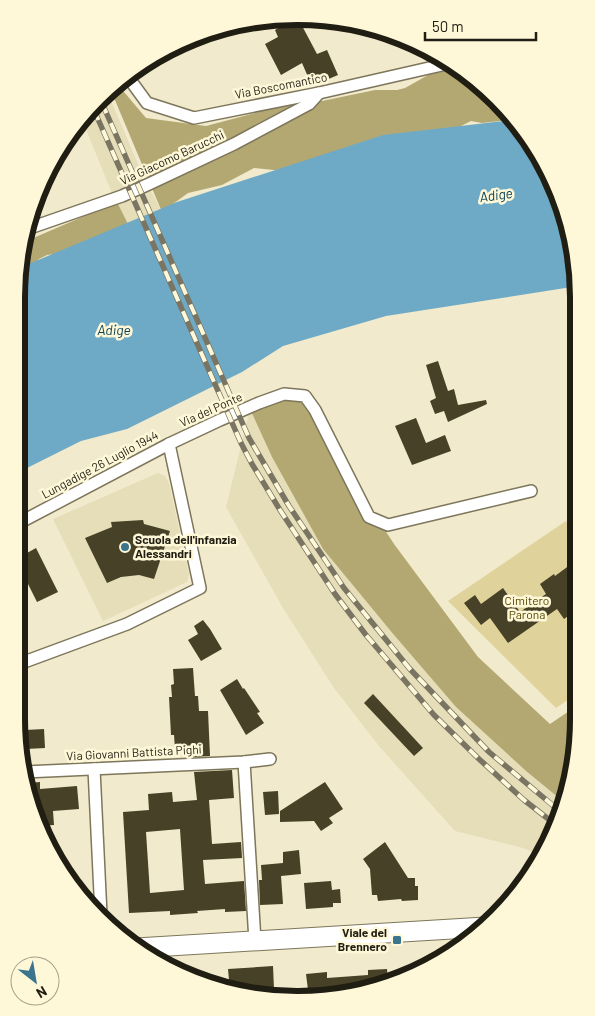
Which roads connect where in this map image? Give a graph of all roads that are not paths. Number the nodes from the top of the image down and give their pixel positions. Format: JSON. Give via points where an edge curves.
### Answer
{"nodes":[{"id":1,"x":440,"y":66,"type":"edge"},
{"id":2,"x":131,"y":82,"type":"edge"},
{"id":3,"x":319,"y":93,"type":"junction"},
{"id":4,"x":34,"y":227,"type":"edge"},
{"id":5,"x":169,"y":444,"type":"junction"},
{"id":6,"x":531,"y":491,"type":"dead end"},
{"id":7,"x":25,"y":519,"type":"edge"},
{"id":8,"x":25,"y":661,"type":"edge"},
{"id":9,"x":270,"y":759,"type":"dead end"},
{"id":10,"x":244,"y":762,"type":"junction"},
{"id":11,"x":94,"y":769,"type":"junction"},
{"id":12,"x":30,"y":772,"type":"edge"},
{"id":13,"x":101,"y":906,"type":"edge"},
{"id":14,"x":471,"y":928,"type":"edge"},
{"id":15,"x":255,"y":941,"type":"junction"},
{"id":16,"x":150,"y":947,"type":"edge"}],
"edges":[{"from":1,"to":3,"type":"street","name":"Via Boscomantico"},
{"from":2,"to":3,"type":"street","name":"Via Boscomantico","via":[[147,103],[194,118]]},
{"from":3,"to":4,"type":"street","name":"Via Giacomo Barucchi","via":[[309,104],[149,184]]},
{"from":5,"to":6,"type":"street","name":"Via del Ponte","via":[[284,394],[304,396],[315,410],[369,517],[388,525]]},
{"from":5,"to":7,"type":"street","name":"Lungadige 26 Luglio 1944"},
{"from":5,"to":8,"type":"street","via":[[200,588],[127,624]]},
{"from":9,"to":10,"type":"street","name":"Via Giovanni Battista Pighi"},
{"from":10,"to":11,"type":"street","name":"Via Giovanni Battista Pighi"},
{"from":10,"to":15,"type":"street"},
{"from":11,"to":12,"type":"street","name":"Via Giovanni Battista Pighi"},
{"from":11,"to":13,"type":"street"},
{"from":14,"to":15,"type":"main road"},
{"from":15,"to":16,"type":"main road"}]}
